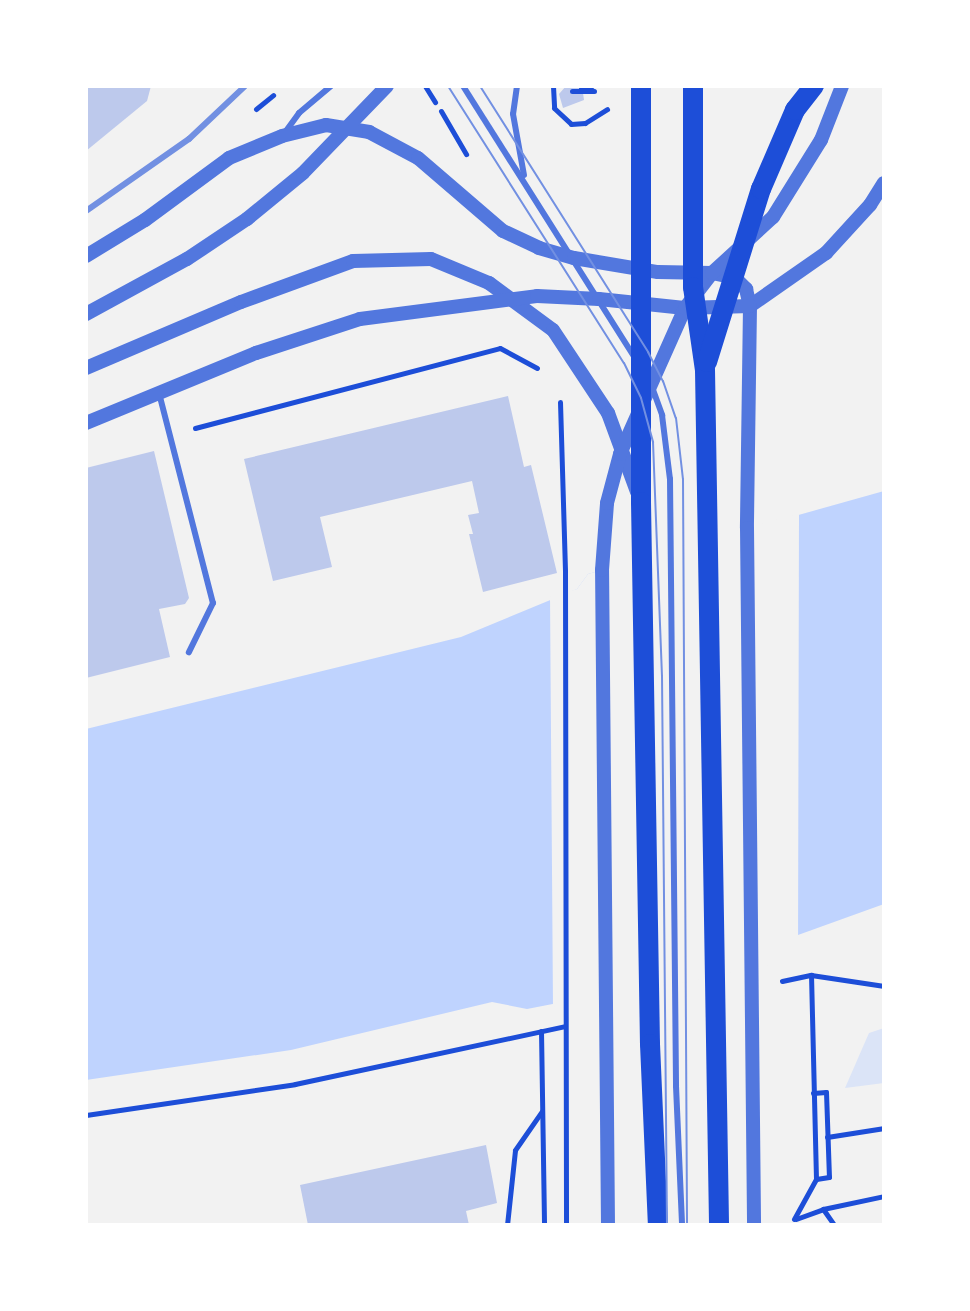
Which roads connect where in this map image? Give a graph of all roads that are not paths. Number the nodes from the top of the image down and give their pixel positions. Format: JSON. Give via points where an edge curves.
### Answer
{"nodes":[{"id":1,"x":331,"y":86,"type":"edge"},
{"id":2,"x":387,"y":86,"type":"edge"},
{"id":3,"x":463,"y":86,"type":"edge"},
{"id":4,"x":517,"y":86,"type":"edge"},
{"id":5,"x":641,"y":86,"type":"edge"},
{"id":6,"x":693,"y":86,"type":"edge"},
{"id":7,"x":814,"y":86,"type":"edge"},
{"id":8,"x":842,"y":86,"type":"edge"},
{"id":9,"x":282,"y":136,"type":"junction"},
{"id":10,"x":525,"y":182,"type":"junction"},
{"id":11,"x":884,"y":183,"type":"edge"},
{"id":12,"x":86,"y":256,"type":"edge"},
{"id":13,"x":574,"y":258,"type":"junction"},
{"id":14,"x":712,"y":273,"type":"junction"},
{"id":15,"x":599,"y":299,"type":"junction"},
{"id":16,"x":750,"y":306,"type":"junction"},
{"id":17,"x":685,"y":308,"type":"junction"},
{"id":18,"x":86,"y":314,"type":"edge"},
{"id":19,"x":86,"y":368,"type":"edge"},
{"id":20,"x":705,"y":370,"type":"junction"},
{"id":21,"x":650,"y":383,"type":"junction"},
{"id":22,"x":159,"y":393,"type":"junction"},
{"id":23,"x":86,"y":423,"type":"edge"},
{"id":24,"x":641,"y":502,"type":"junction"},
{"id":25,"x":189,"y":652,"type":"dead end"},
{"id":26,"x":608,"y":1225,"type":"edge"},
{"id":27,"x":658,"y":1225,"type":"edge"},
{"id":28,"x":682,"y":1225,"type":"edge"},
{"id":29,"x":719,"y":1225,"type":"edge"},
{"id":30,"x":754,"y":1225,"type":"edge"}],
"edges":[{"from":1,"to":9,"type":"lane"},
{"from":2,"to":18,"type":"street","via":[[303,173],[247,219]]},
{"from":3,"to":10,"type":"lane"},
{"from":4,"to":10,"type":"lane","via":[[513,114]]},
{"from":5,"to":24,"type":"main road"},
{"from":6,"to":20,"type":"main road","via":[[693,287]]},
{"from":7,"to":20,"type":"main road","via":[[795,110],[761,189]]},
{"from":8,"to":14,"type":"street","via":[[821,140],[773,217]]},
{"from":9,"to":12,"type":"street","via":[[229,158]]},
{"from":9,"to":13,"type":"street","via":[[326,125],[369,132],[418,158],[503,231]]},
{"from":10,"to":13,"type":"lane"},
{"from":11,"to":16,"type":"street","via":[[826,253]]},
{"from":13,"to":14,"type":"street","via":[[658,272]]},
{"from":13,"to":15,"type":"lane"},
{"from":14,"to":16,"type":"street","via":[[735,278],[746,289]]},
{"from":14,"to":17,"type":"street"},
{"from":15,"to":17,"type":"street"},
{"from":15,"to":21,"type":"lane"},
{"from":15,"to":22,"type":"street","via":[[537,296],[360,319],[256,353]]},
{"from":16,"to":17,"type":"street"},
{"from":16,"to":30,"type":"street"},
{"from":17,"to":21,"type":"street"},
{"from":19,"to":24,"type":"street","via":[[353,261],[431,259],[489,283],[553,330],[608,413]]},
{"from":20,"to":29,"type":"main road"},
{"from":21,"to":26,"type":"street","via":[[620,454],[607,503],[602,570]]},
{"from":21,"to":28,"type":"lane","via":[[666,440],[671,550]]},
{"from":22,"to":23,"type":"street"},
{"from":22,"to":25,"type":"lane","via":[[213,603]]},
{"from":24,"to":27,"type":"main road"}]}
